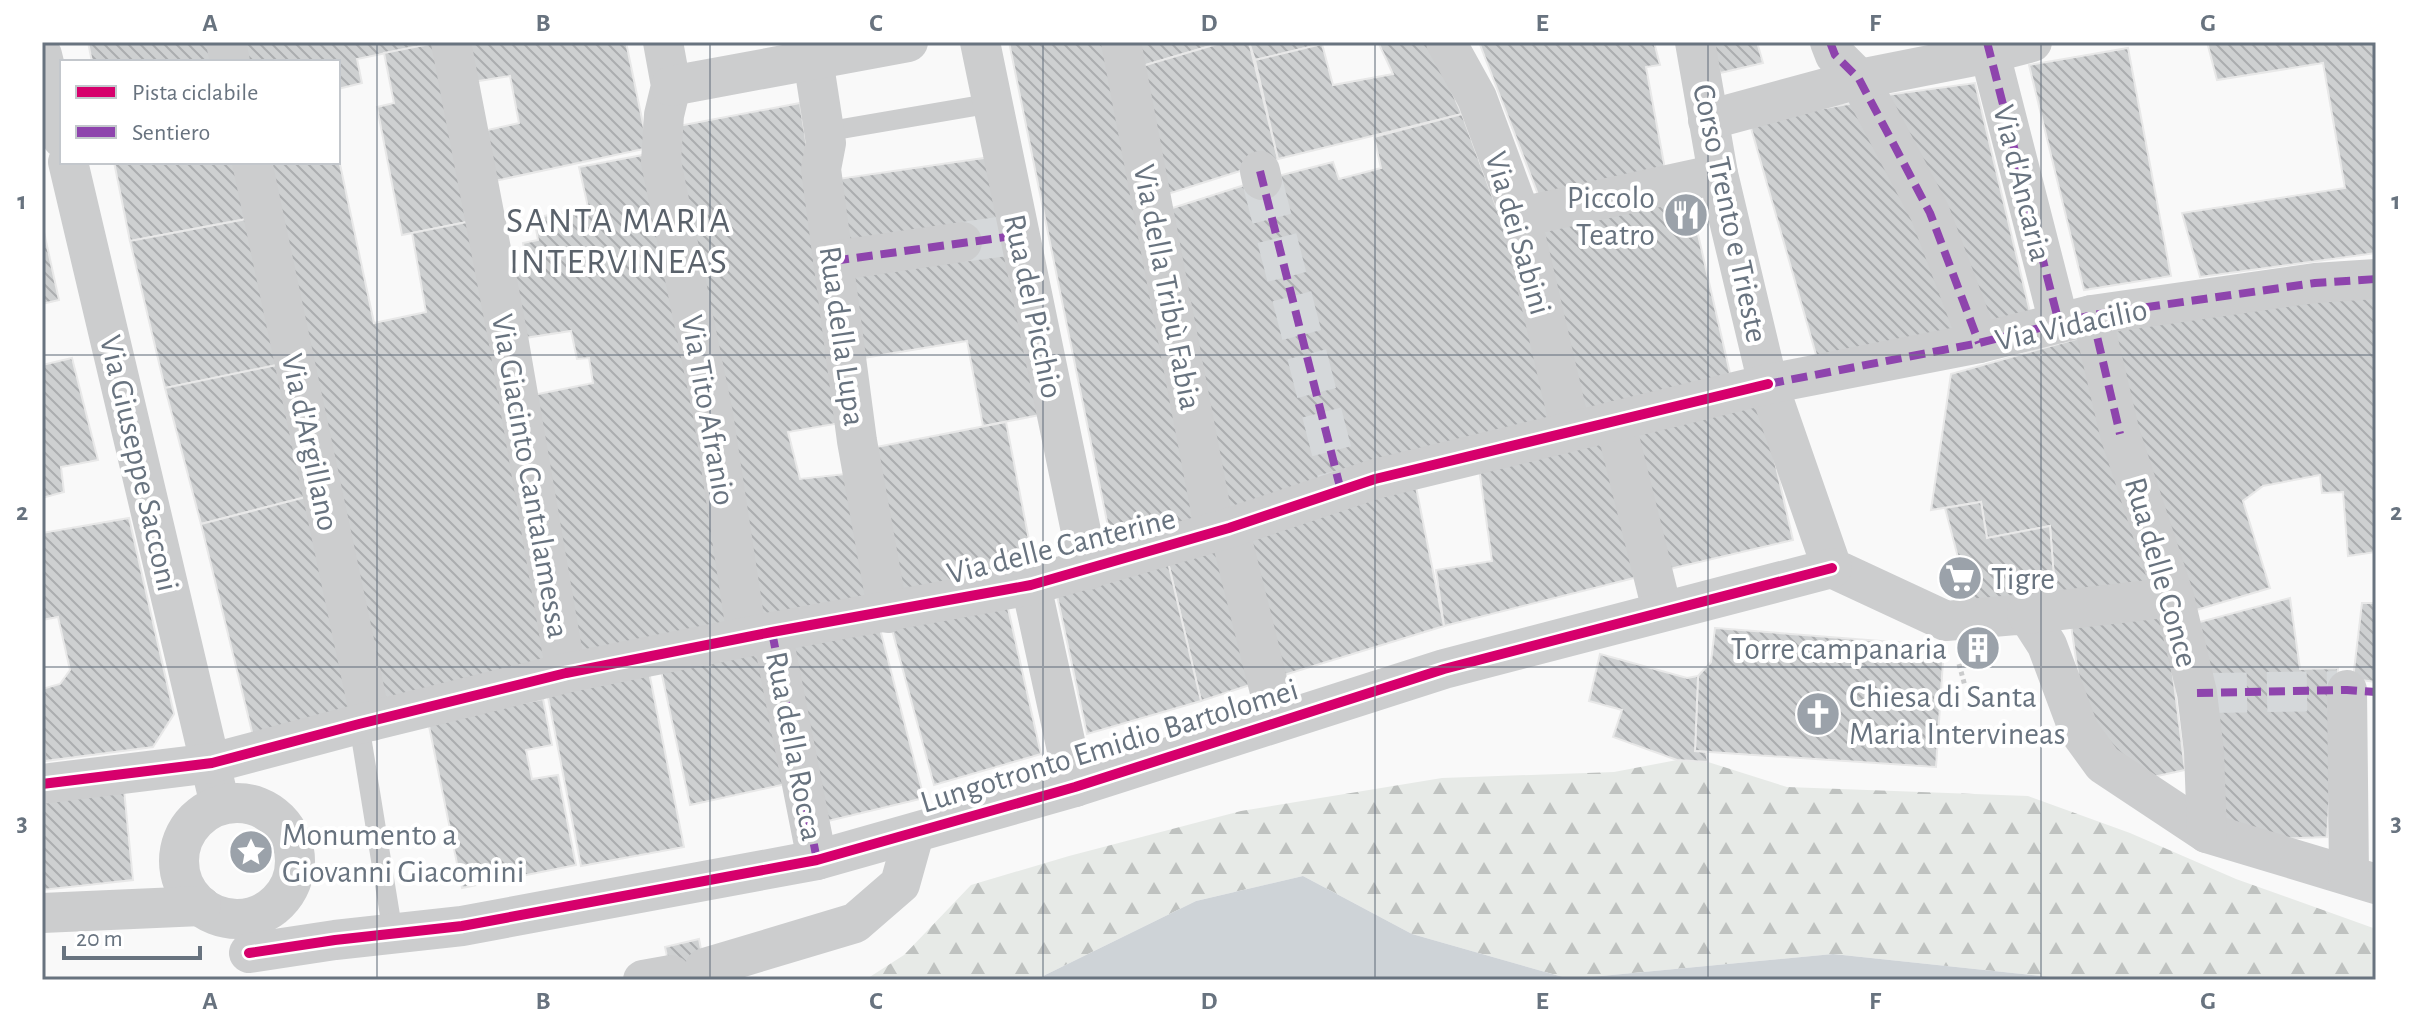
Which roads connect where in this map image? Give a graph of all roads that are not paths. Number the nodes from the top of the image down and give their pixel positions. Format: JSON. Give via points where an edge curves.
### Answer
{"nodes":[{"id":1,"x":451,"y":42,"type":"edge"},
{"id":2,"x":663,"y":42,"type":"edge"},
{"id":3,"x":908,"y":42,"type":"edge"},
{"id":4,"x":980,"y":42,"type":"edge"},
{"id":5,"x":1121,"y":42,"type":"edge"},
{"id":6,"x":1446,"y":42,"type":"edge"},
{"id":7,"x":1695,"y":42,"type":"edge"},
{"id":8,"x":1830,"y":42,"type":"edge"},
{"id":9,"x":2032,"y":42,"type":"edge"},
{"id":10,"x":1989,"y":48,"type":"edge"},
{"id":11,"x":42,"y":55,"type":"edge"},
{"id":12,"x":813,"y":59,"type":"junction"},
{"id":13,"x":1859,"y":79,"type":"junction"},
{"id":14,"x":671,"y":86,"type":"junction"},
{"id":15,"x":993,"y":103,"type":"junction"},
{"id":16,"x":1708,"y":120,"type":"junction"},
{"id":17,"x":60,"y":130,"type":"edge"},
{"id":18,"x":824,"y":132,"type":"junction"},
{"id":19,"x":68,"y":164,"type":"edge"},
{"id":20,"x":252,"y":164,"type":"edge"},
{"id":21,"x":1718,"y":174,"type":"junction"},
{"id":22,"x":1521,"y":217,"type":"junction"},
{"id":23,"x":962,"y":242,"type":"tunnel mouth"},
{"id":24,"x":833,"y":261,"type":"junction"},
{"id":25,"x":2376,"y":279,"type":"edge"},
{"id":26,"x":2075,"y":319,"type":"junction"},
{"id":27,"x":1979,"y":343,"type":"junction"},
{"id":28,"x":1768,"y":384,"type":"junction"},
{"id":29,"x":1615,"y":421,"type":"junction"},
{"id":30,"x":1571,"y":431,"type":"junction"},
{"id":31,"x":1222,"y":530,"type":"junction"},
{"id":32,"x":1832,"y":568,"type":"junction"},
{"id":33,"x":1089,"y":570,"type":"junction"},
{"id":34,"x":1031,"y":585,"type":"junction"},
{"id":35,"x":2174,"y":597,"type":"junction"},
{"id":36,"x":1662,"y":610,"type":"junction"},
{"id":37,"x":888,"y":613,"type":"junction"},
{"id":38,"x":2027,"y":614,"type":"junction"},
{"id":39,"x":760,"y":634,"type":"junction"},
{"id":40,"x":566,"y":673,"type":"junction"},
{"id":41,"x":2353,"y":691,"type":"edge"},
{"id":42,"x":1277,"y":720,"type":"junction"},
{"id":43,"x":365,"y":722,"type":"junction"},
{"id":44,"x":212,"y":763,"type":"junction"},
{"id":45,"x":42,"y":784,"type":"edge"},
{"id":46,"x":1075,"y":787,"type":"junction"},
{"id":47,"x":220,"y":805,"type":"junction"},
{"id":48,"x":2207,"y":833,"type":"junction"},
{"id":49,"x":914,"y":834,"type":"junction"},
{"id":50,"x":817,"y":860,"type":"junction"},
{"id":51,"x":2362,"y":879,"type":"edge"},
{"id":52,"x":201,"y":906,"type":"junction"},
{"id":53,"x":42,"y":913,"type":"edge"},
{"id":54,"x":393,"y":934,"type":"junction"},
{"id":55,"x":248,"y":950,"type":"edge"},
{"id":56,"x":673,"y":974,"type":"edge"}],
"edges":[{"from":1,"to":40,"type":"street","name":"Via Giacinto Cantalamessa"},
{"from":2,"to":14,"type":"street","name":"Via Tito Afranio"},
{"from":3,"to":12,"type":"street"},
{"from":4,"to":15,"type":"street","name":"Rua del Picchio"},
{"from":5,"to":31,"type":"street","name":"Via della Tribù Fabia"},
{"from":6,"to":22,"type":"street","name":"Via dei Sabini","via":[[1477,98]]},
{"from":7,"to":16,"type":"street","name":"Corso Trento e Trieste"},
{"from":8,"to":13,"type":"street","via":[[1835,55]]},
{"from":9,"to":10,"type":"street"},
{"from":10,"to":13,"type":"street"},
{"from":10,"to":26,"type":"street","name":"Via d'Ancaria"},
{"from":11,"to":17,"type":"street"},
{"from":12,"to":14,"type":"street"},
{"from":12,"to":18,"type":"street","name":"Rua della Lupa"},
{"from":13,"to":16,"type":"street"},
{"from":13,"to":27,"type":"street","via":[[1930,213]]},
{"from":14,"to":39,"type":"street","name":"Via Tito Afranio","via":[[661,162]]},
{"from":15,"to":18,"type":"lane"},
{"from":15,"to":33,"type":"street","name":"Rua del Picchio","via":[[1013,235]]},
{"from":16,"to":21,"type":"street","name":"Corso Trento e Trieste"},
{"from":18,"to":24,"type":"street","name":"Rua della Lupa","via":[[821,169]]},
{"from":19,"to":44,"type":"street","name":"Via Giuseppe Sacconi"},
{"from":20,"to":43,"type":"street","name":"Via d'Argillano"},
{"from":21,"to":22,"type":"street"},
{"from":21,"to":28,"type":"street","name":"Corso Trento e Trieste"},
{"from":22,"to":30,"type":"street","name":"Via dei Sabini"},
{"from":23,"to":24,"type":"street"},
{"from":24,"to":37,"type":"street","name":"Rua della Lupa","via":[[857,441]]},
{"from":25,"to":26,"type":"street","name":"Via Vidacilio","via":[[2315,283]]},
{"from":26,"to":27,"type":"street","name":"Via Vidacilio"},
{"from":26,"to":35,"type":"street","name":"Rua delle Conce"},
{"from":27,"to":28,"type":"street","name":"Via Vidacilio"},
{"from":28,"to":29,"type":"street","name":"Via delle Canterine"},
{"from":28,"to":32,"type":"street","name":"Corso Trento e Trieste"},
{"from":29,"to":30,"type":"street","name":"Via delle Canterine"},
{"from":29,"to":36,"type":"street"},
{"from":30,"to":31,"type":"street","name":"Via delle Canterine","via":[[1340,484]]},
{"from":31,"to":33,"type":"street","name":"Via delle Canterine"},
{"from":31,"to":42,"type":"street","name":"Via della Tribù Fabia"},
{"from":32,"to":36,"type":"street","name":"Lungotronto Emidio Bartolomei"},
{"from":32,"to":38,"type":"street","via":[[1946,621]]},
{"from":33,"to":34,"type":"street","name":"Via delle Canterine"},
{"from":34,"to":37,"type":"street","name":"Via delle Canterine"},
{"from":34,"to":46,"type":"street"},
{"from":35,"to":38,"type":"street"},
{"from":35,"to":48,"type":"street","name":"Rua delle Conce","via":[[2202,693]]},
{"from":36,"to":42,"type":"street","name":"Lungotronto Emidio Bartolomei"},
{"from":37,"to":39,"type":"street","name":"Via delle Canterine"},
{"from":38,"to":48,"type":"street","via":[[2047,645],[2079,731],[2103,764]]},
{"from":39,"to":40,"type":"street","name":"Via delle Canterine"},
{"from":39,"to":50,"type":"street","name":"Rua della Rocca"},
{"from":40,"to":43,"type":"street","name":"Via delle Canterine"},
{"from":41,"to":51,"type":"street"},
{"from":42,"to":46,"type":"street","name":"Lungotronto Emidio Bartolomei"},
{"from":43,"to":44,"type":"street","name":"Via delle Canterine"},
{"from":43,"to":54,"type":"lane"},
{"from":44,"to":45,"type":"street","name":"Via delle Canterine"},
{"from":44,"to":47,"type":"street","name":"Via Giuseppe Sacconi"},
{"from":46,"to":49,"type":"street","name":"Lungotronto Emidio Bartolomei"},
{"from":47,"to":52,"type":"street","via":[[194,821],[180,849],[182,880]]},
{"from":47,"to":55,"type":"street","via":[[244,803],[267,811],[285,827],[294,849],[294,874],[284,896],[266,911]]},
{"from":48,"to":51,"type":"street"},
{"from":49,"to":50,"type":"street","name":"Lungotronto Emidio Bartolomei"},
{"from":49,"to":56,"type":"street","via":[[900,884],[855,923]]},
{"from":50,"to":54,"type":"street","name":"Lungotronto Emidio Bartolomei"},
{"from":52,"to":53,"type":"street"},
{"from":52,"to":55,"type":"street","via":[[220,916]]},
{"from":54,"to":55,"type":"street","name":"Lungotronto Emidio Bartolomei"}]}
